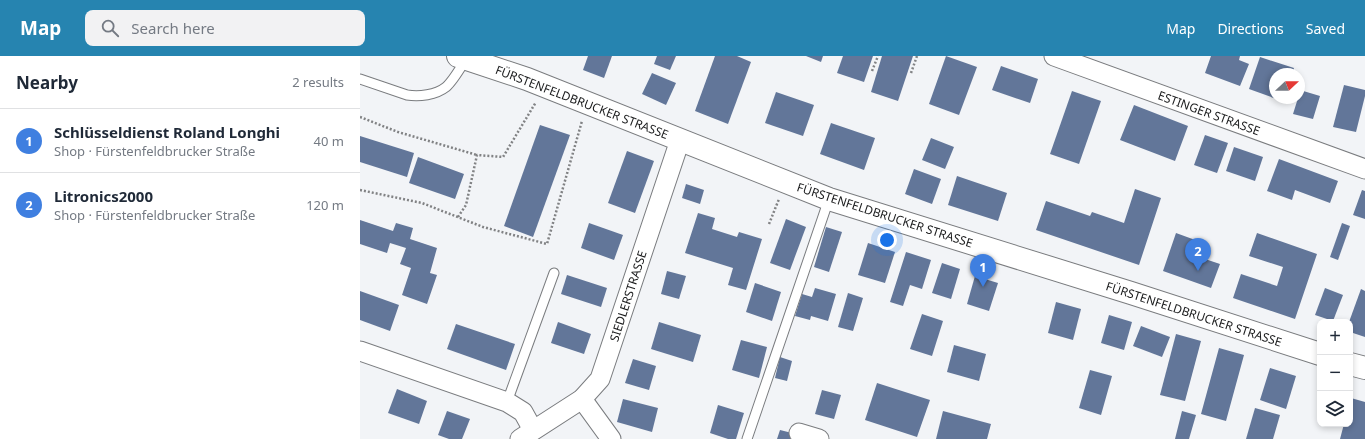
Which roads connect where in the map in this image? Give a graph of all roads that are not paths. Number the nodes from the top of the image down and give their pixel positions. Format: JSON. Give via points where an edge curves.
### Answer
{"nodes":[{"id":1,"x":1054,"y":56,"type":"edge"},
{"id":2,"x":462,"y":58,"type":"edge"},
{"id":3,"x":360,"y":79,"type":"edge"},
{"id":4,"x":680,"y":140,"type":"junction"},
{"id":5,"x":1365,"y":169,"type":"edge"},
{"id":6,"x":829,"y":199,"type":"junction"},
{"id":7,"x":554,"y":273,"type":"dead end"},
{"id":8,"x":360,"y":351,"type":"edge"},
{"id":9,"x":1317,"y":353,"type":"edge"},
{"id":10,"x":1353,"y":365,"type":"edge"},
{"id":11,"x":1365,"y":368,"type":"edge"},
{"id":12,"x":582,"y":399,"type":"junction"},
{"id":13,"x":507,"y":402,"type":"junction"},
{"id":14,"x":799,"y":433,"type":"dead end"},
{"id":15,"x":527,"y":435,"type":"edge"},
{"id":16,"x":611,"y":439,"type":"edge"},
{"id":17,"x":747,"y":439,"type":"edge"},
{"id":18,"x":819,"y":439,"type":"edge"}],
"edges":[{"from":1,"to":5,"type":"street","name":"ESTINGER STRASSE"},
{"from":2,"to":3,"type":"lane","via":[[446,87],[427,95],[407,96]]},
{"from":2,"to":4,"type":"main road","name":"FÜRSTENFELDBRUCKER STRASSE","via":[[545,87]]},
{"from":4,"to":6,"type":"main road","name":"FÜRSTENFELDBRUCKER STRASSE"},
{"from":4,"to":12,"type":"street","name":"SIEDLERSTRASSE","via":[[600,379]]},
{"from":6,"to":9,"type":"main road","name":"FÜRSTENFELDBRUCKER STRASSE"},
{"from":6,"to":17,"type":"lane"},
{"from":7,"to":13,"type":"lane"},
{"from":8,"to":13,"type":"street"},
{"from":10,"to":11,"type":"main road"},
{"from":12,"to":15,"type":"street","name":"SIEDLERSTRASSE"},
{"from":12,"to":16,"type":"street"},
{"from":13,"to":15,"type":"street","via":[[523,412]]},
{"from":14,"to":18,"type":"street"}]}
